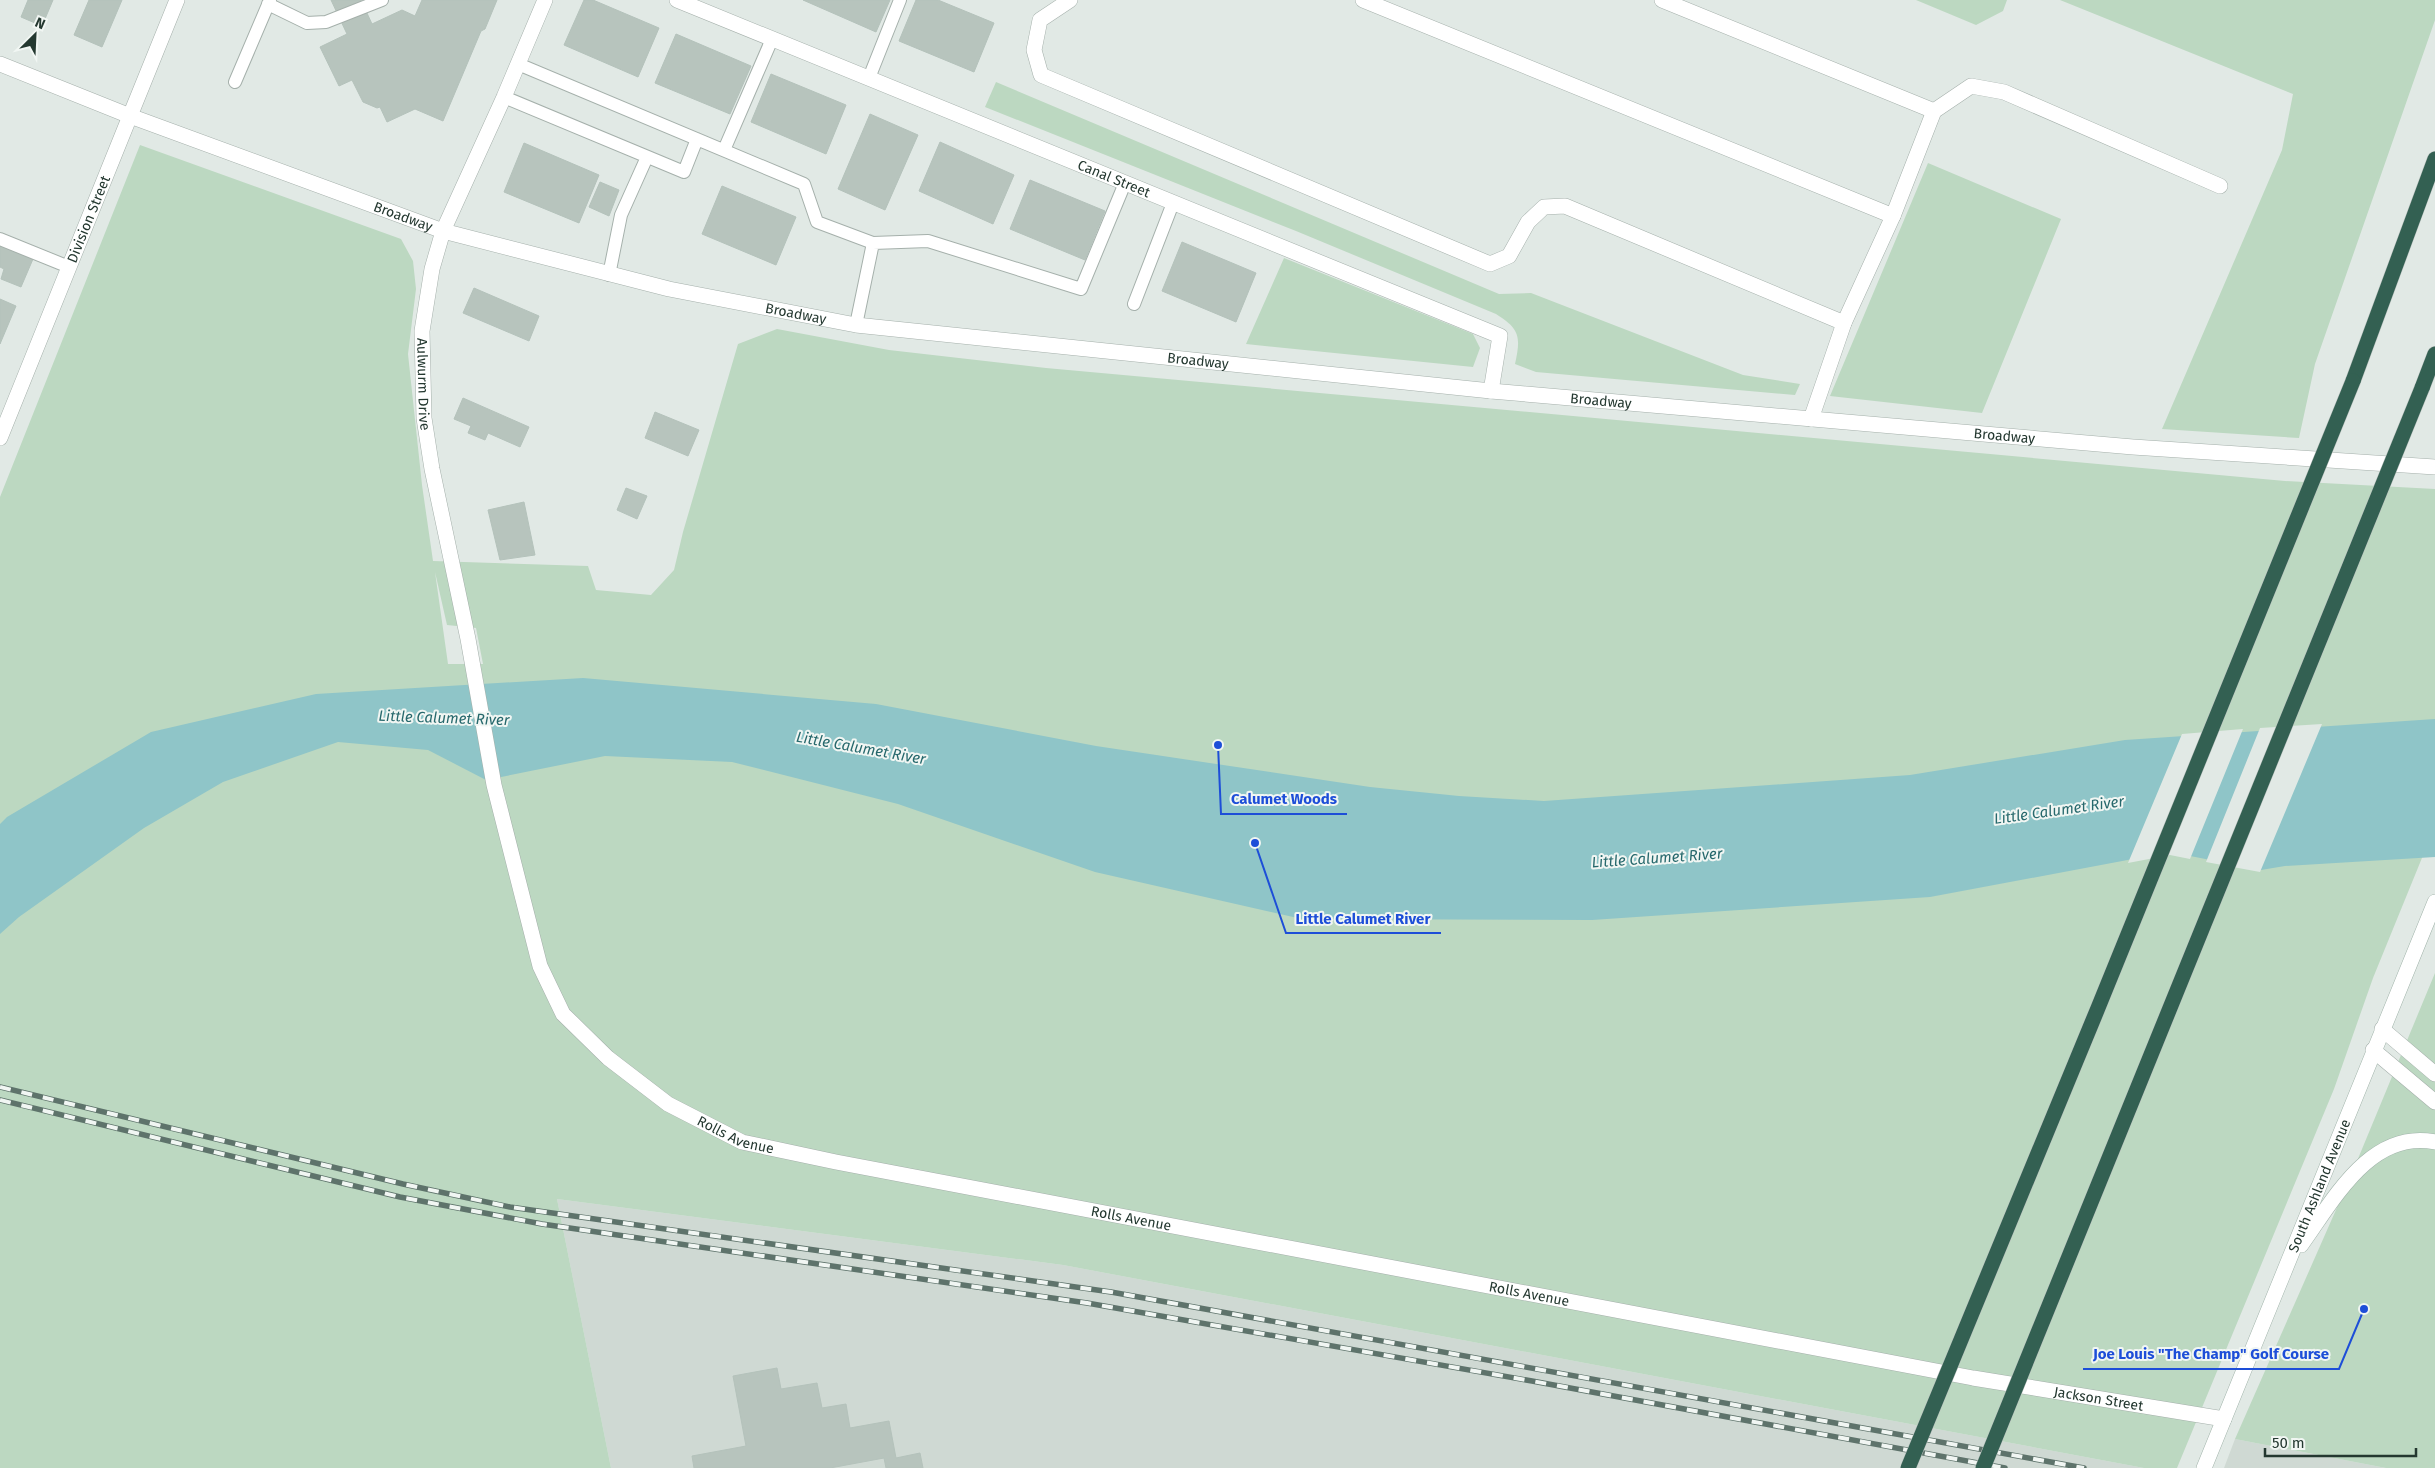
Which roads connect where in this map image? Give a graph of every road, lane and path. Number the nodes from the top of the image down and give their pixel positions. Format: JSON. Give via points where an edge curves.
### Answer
{"nodes":[{"id":1,"x":177,"y":0,"type":"edge"},
{"id":2,"x":382,"y":0,"type":"edge"},
{"id":3,"x":545,"y":0,"type":"edge"},
{"id":4,"x":900,"y":0,"type":"edge"},
{"id":5,"x":1070,"y":0,"type":"edge"},
{"id":6,"x":1363,"y":0,"type":"edge"},
{"id":7,"x":1662,"y":0,"type":"edge"},
{"id":8,"x":681,"y":1,"type":"edge"},
{"id":9,"x":269,"y":2,"type":"edge"},
{"id":10,"x":772,"y":39,"type":"junction"},
{"id":11,"x":0,"y":64,"type":"edge"},
{"id":12,"x":518,"y":64,"type":"junction"},
{"id":13,"x":869,"y":78,"type":"junction"},
{"id":14,"x":235,"y":82,"type":"dead end"},
{"id":15,"x":504,"y":97,"type":"junction"},
{"id":16,"x":1934,"y":111,"type":"junction"},
{"id":17,"x":130,"y":116,"type":"junction"},
{"id":18,"x":696,"y":139,"type":"junction"},
{"id":19,"x":724,"y":150,"type":"junction"},
{"id":20,"x":647,"y":157,"type":"junction"},
{"id":21,"x":2435,"y":159,"type":"edge"},
{"id":22,"x":1125,"y":183,"type":"junction"},
{"id":23,"x":2220,"y":186,"type":"dead end"},
{"id":24,"x":1173,"y":203,"type":"junction"},
{"id":25,"x":1892,"y":216,"type":"junction"},
{"id":26,"x":443,"y":231,"type":"junction"},
{"id":27,"x":0,"y":239,"type":"edge"},
{"id":28,"x":873,"y":243,"type":"junction"},
{"id":29,"x":69,"y":267,"type":"junction"},
{"id":30,"x":608,"y":274,"type":"junction"},
{"id":31,"x":1134,"y":304,"type":"dead end"},
{"id":32,"x":1844,"y":323,"type":"junction"},
{"id":33,"x":856,"y":325,"type":"junction"},
{"id":34,"x":2435,"y":354,"type":"edge"},
{"id":35,"x":1491,"y":391,"type":"junction"},
{"id":36,"x":4,"y":415,"type":"edge"},
{"id":37,"x":1811,"y":418,"type":"junction"},
{"id":38,"x":0,"y":438,"type":"edge"},
{"id":39,"x":2435,"y":467,"type":"edge"},
{"id":40,"x":494,"y":785,"type":"joint"},
{"id":41,"x":2434,"y":904,"type":"edge"},
{"id":42,"x":2382,"y":1028,"type":"junction"},
{"id":43,"x":2373,"y":1050,"type":"junction"},
{"id":44,"x":2435,"y":1074,"type":"edge"},
{"id":45,"x":2435,"y":1102,"type":"edge"},
{"id":46,"x":2435,"y":1142,"type":"edge"},
{"id":47,"x":2286,"y":1264,"type":"junction"},
{"id":48,"x":1973,"y":1378,"type":"joint"},
{"id":49,"x":2224,"y":1419,"type":"junction"},
{"id":50,"x":1908,"y":1468,"type":"edge"},
{"id":51,"x":1983,"y":1468,"type":"edge"},
{"id":52,"x":2204,"y":1468,"type":"edge"}],
"edges":[{"from":1,"to":17,"type":"street","name":"Division Street"},
{"from":2,"to":9,"type":"lane","via":[[326,22],[307,22]]},
{"from":3,"to":12,"type":"street","name":"Aulwurm Drive"},
{"from":4,"to":13,"type":"lane"},
{"from":5,"to":32,"type":"street","via":[[1040,20],[1034,50],[1041,75],[1490,264],[1508,256],[1528,222],[1544,206],[1565,206]]},
{"from":6,"to":25,"type":"street"},
{"from":7,"to":16,"type":"street"},
{"from":8,"to":10,"type":"street","name":"Canal Street"},
{"from":9,"to":14,"type":"lane"},
{"from":10,"to":13,"type":"street","name":"Canal Street"},
{"from":10,"to":19,"type":"lane"},
{"from":11,"to":17,"type":"street","name":"Broadway"},
{"from":12,"to":15,"type":"street","name":"Aulwurm Drive"},
{"from":12,"to":18,"type":"lane"},
{"from":13,"to":22,"type":"street","name":"Canal Street"},
{"from":15,"to":20,"type":"lane"},
{"from":15,"to":26,"type":"street","name":"Aulwurm Drive"},
{"from":16,"to":23,"type":"street","via":[[1971,86],[2004,92]]},
{"from":16,"to":25,"type":"street"},
{"from":17,"to":26,"type":"street","name":"Broadway"},
{"from":17,"to":29,"type":"street","name":"Division Street"},
{"from":18,"to":19,"type":"lane"},
{"from":18,"to":20,"type":"lane","via":[[684,172]]},
{"from":19,"to":28,"type":"lane","via":[[804,184],[817,222]]},
{"from":20,"to":30,"type":"lane","via":[[621,215]]},
{"from":21,"to":50,"type":"highway","bridge":true,"via":[[2353,381]]},
{"from":22,"to":24,"type":"street","name":"Canal Street"},
{"from":22,"to":28,"type":"lane","via":[[1081,289],[928,241]]},
{"from":24,"to":31,"type":"lane"},
{"from":24,"to":35,"type":"street","name":"Canal Street","via":[[1500,336]]},
{"from":25,"to":32,"type":"street"},
{"from":26,"to":30,"type":"street","name":"Broadway"},
{"from":26,"to":40,"type":"street","name":"Aulwurm Drive","via":[[432,269],[422,331],[424,418]]},
{"from":27,"to":29,"type":"lane"},
{"from":28,"to":33,"type":"lane"},
{"from":29,"to":36,"type":"street","name":"Division Street"},
{"from":30,"to":33,"type":"street","name":"Broadway"},
{"from":32,"to":37,"type":"street"},
{"from":33,"to":35,"type":"street","name":"Broadway"},
{"from":34,"to":51,"type":"highway","bridge":true},
{"from":35,"to":37,"type":"street","name":"Broadway"},
{"from":36,"to":38,"type":"street","name":"Division Street"},
{"from":37,"to":39,"type":"street","name":"Broadway","via":[[2269,458]]},
{"from":40,"to":48,"type":"street","name":"Rolls Avenue","via":[[540,966],[562,1014],[608,1058],[668,1104],[742,1142]]},
{"from":41,"to":42,"type":"street","name":"South Ashland Avenue"},
{"from":42,"to":43,"type":"street","name":"South Ashland Avenue"},
{"from":42,"to":44,"type":"street"},
{"from":43,"to":45,"type":"street"},
{"from":43,"to":47,"type":"street","name":"South Ashland Avenue"},
{"from":46,"to":47,"type":"street","via":[[2407,1141],[2388,1147],[2371,1158],[2350,1178]]},
{"from":47,"to":49,"type":"street","name":"South Ashland Avenue"},
{"from":48,"to":49,"type":"street","name":"Jackson Street"},
{"from":49,"to":52,"type":"street","name":"South Ashland Avenue"}]}
